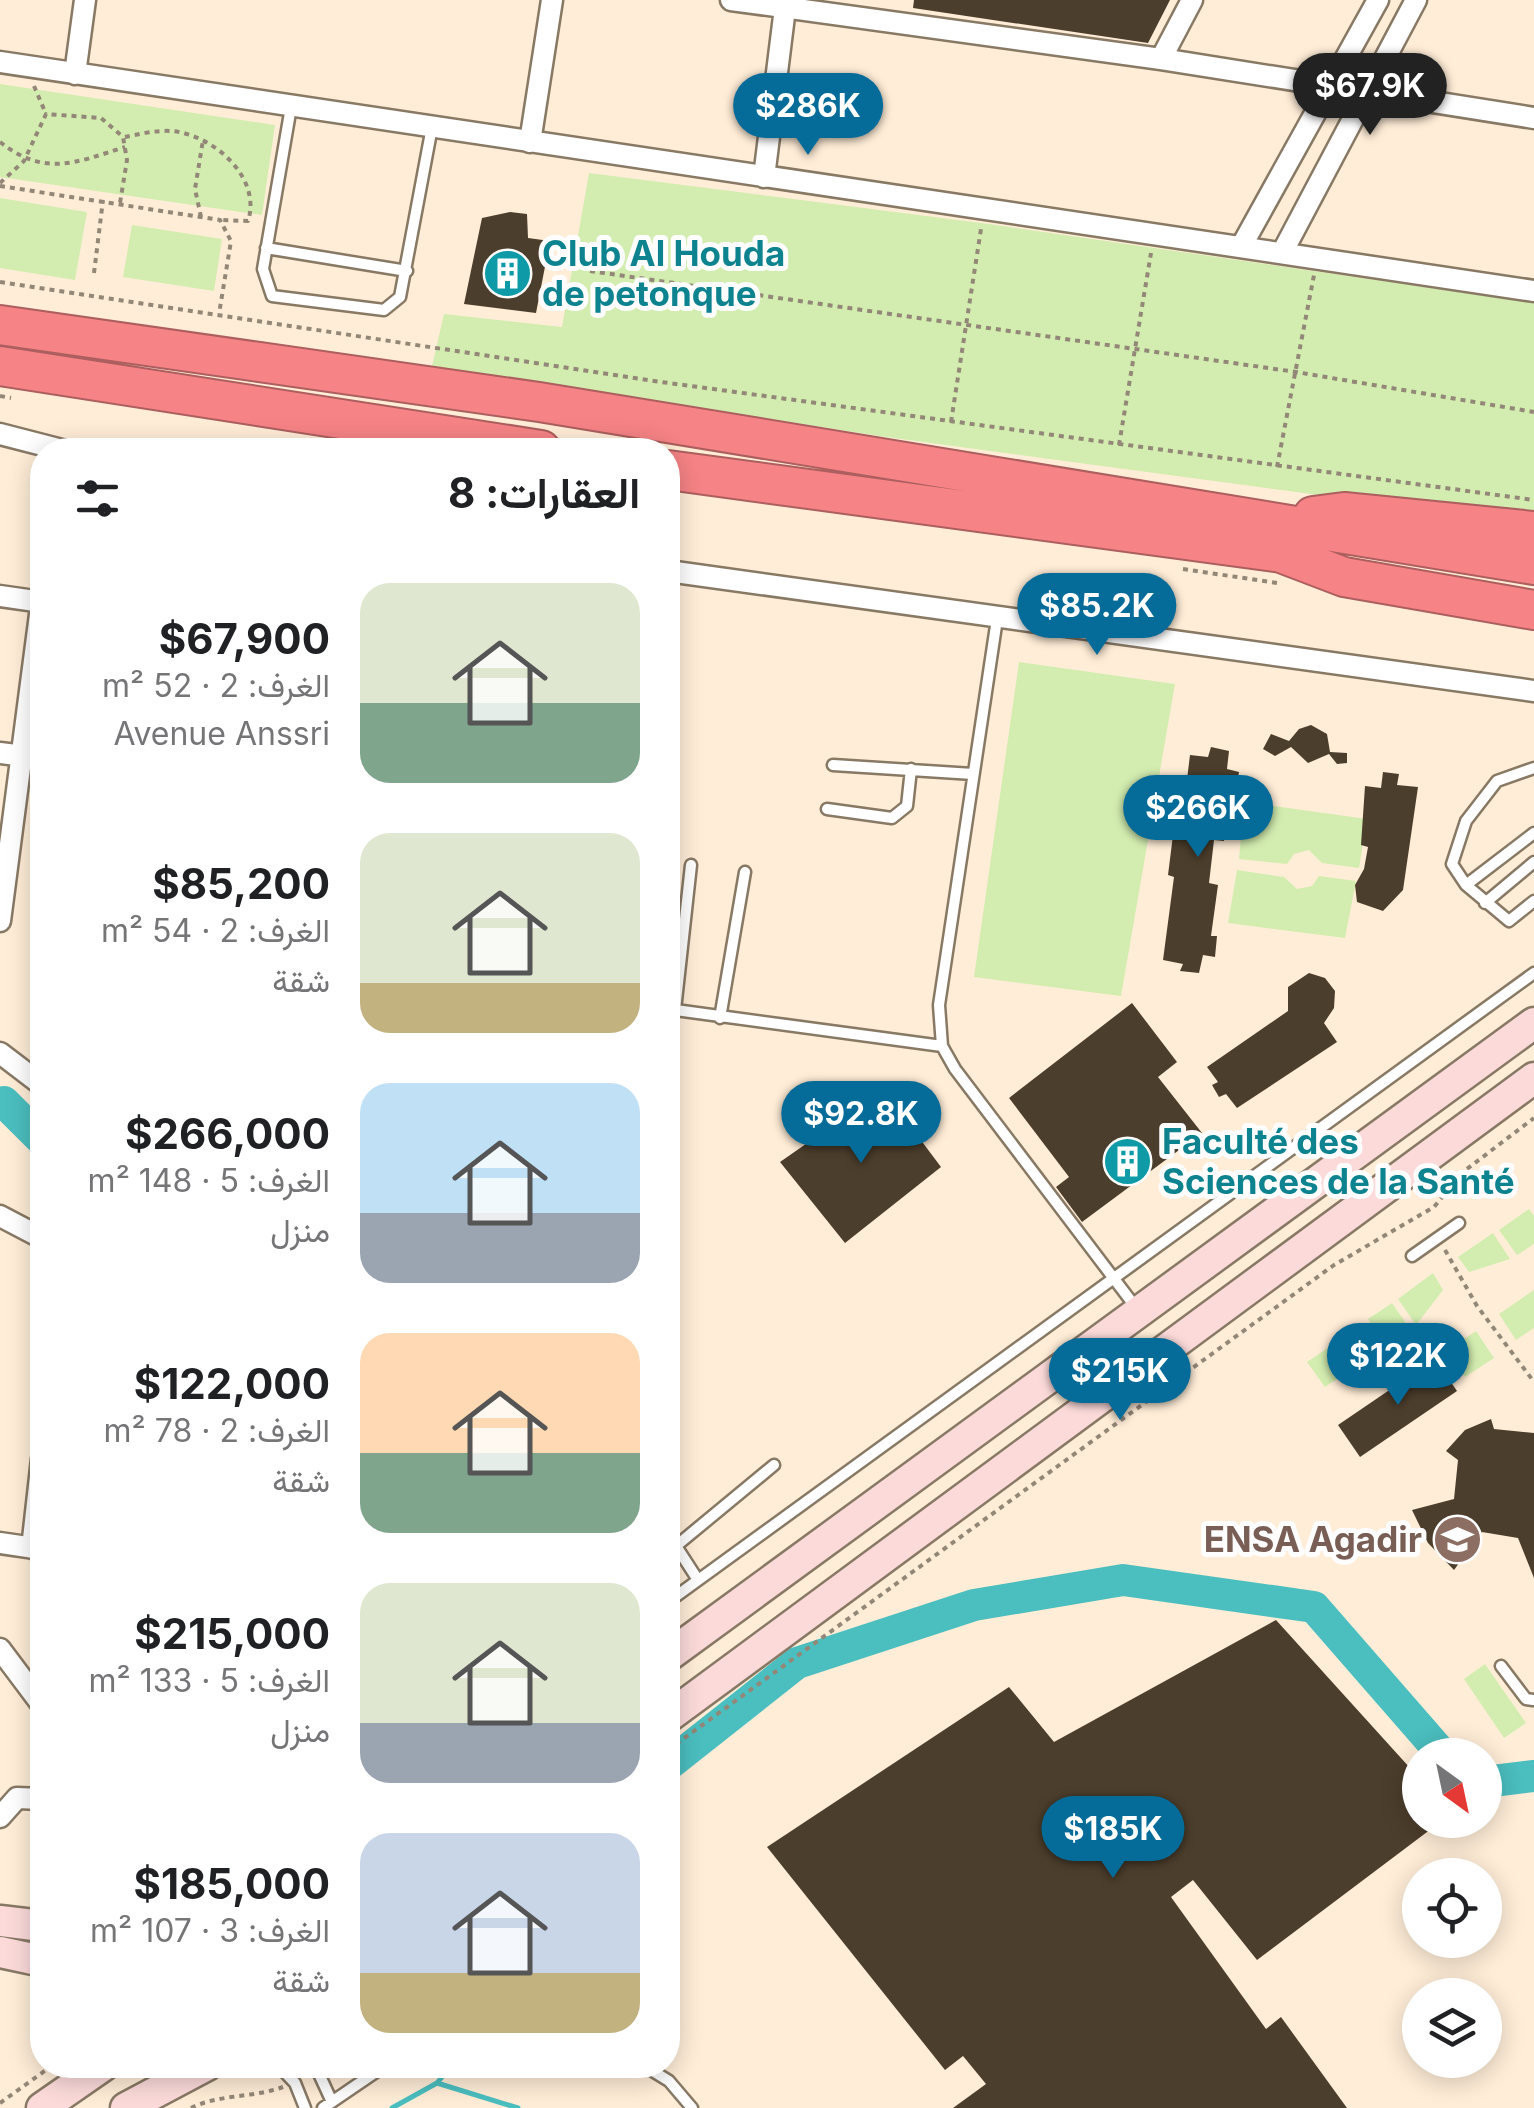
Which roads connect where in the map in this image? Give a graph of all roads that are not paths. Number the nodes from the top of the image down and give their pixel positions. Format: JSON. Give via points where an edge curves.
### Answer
{"nodes":[{"id":1,"x":85,"y":0,"type":"edge"},
{"id":2,"x":552,"y":0,"type":"edge"},
{"id":3,"x":731,"y":0,"type":"edge"},
{"id":4,"x":1192,"y":0,"type":"edge"},
{"id":5,"x":1378,"y":0,"type":"edge"},
{"id":6,"x":1416,"y":0,"type":"edge"},
{"id":7,"x":785,"y":4,"type":"edge"},
{"id":8,"x":1160,"y":59,"type":"junction"},
{"id":9,"x":0,"y":62,"type":"edge"},
{"id":10,"x":75,"y":74,"type":"junction"},
{"id":11,"x":1330,"y":88,"type":"junction"},
{"id":12,"x":1364,"y":93,"type":"junction"},
{"id":13,"x":291,"y":106,"type":"junction"},
{"id":14,"x":1534,"y":118,"type":"edge"},
{"id":15,"x":432,"y":128,"type":"junction"},
{"id":16,"x":530,"y":142,"type":"junction"},
{"id":17,"x":764,"y":176,"type":"junction"},
{"id":18,"x":1241,"y":247,"type":"junction"},
{"id":19,"x":266,"y":248,"type":"junction"},
{"id":20,"x":1282,"y":253,"type":"junction"},
{"id":21,"x":406,"y":271,"type":"junction"},
{"id":22,"x":1534,"y":290,"type":"edge"},
{"id":23,"x":0,"y":325,"type":"edge"},
{"id":24,"x":6,"y":372,"type":"edge"},
{"id":25,"x":0,"y":434,"type":"edge"},
{"id":26,"x":460,"y":438,"type":"edge"},
{"id":27,"x":30,"y":442,"type":"edge"},
{"id":28,"x":680,"y":471,"type":"edge"},
{"id":29,"x":1534,"y":531,"type":"edge"},
{"id":30,"x":1293,"y":542,"type":"junction"},
{"id":31,"x":1534,"y":565,"type":"edge"},
{"id":32,"x":680,"y":573,"type":"edge"},
{"id":33,"x":1534,"y":591,"type":"edge"},
{"id":34,"x":0,"y":596,"type":"edge"},
{"id":35,"x":30,"y":600,"type":"edge"},
{"id":36,"x":1534,"y":610,"type":"edge"},
{"id":37,"x":997,"y":620,"type":"junction"},
{"id":38,"x":1534,"y":691,"type":"edge"},
{"id":39,"x":30,"y":704,"type":"edge"},
{"id":40,"x":0,"y":753,"type":"edge"},
{"id":41,"x":24,"y":756,"type":"junction"},
{"id":42,"x":833,"y":765,"type":"dead end"},
{"id":43,"x":1534,"y":768,"type":"edge"},
{"id":44,"x":911,"y":769,"type":"junction"},
{"id":45,"x":973,"y":774,"type":"junction"},
{"id":46,"x":827,"y":809,"type":"dead end"},
{"id":47,"x":1534,"y":833,"type":"edge"},
{"id":48,"x":1534,"y":862,"type":"edge"},
{"id":49,"x":690,"y":865,"type":"dead end"},
{"id":50,"x":745,"y":872,"type":"dead end"},
{"id":51,"x":1466,"y":886,"type":"junction"},
{"id":52,"x":1534,"y":900,"type":"edge"},
{"id":53,"x":1486,"y":903,"type":"junction"},
{"id":54,"x":0,"y":921,"type":"edge"},
{"id":55,"x":680,"y":941,"type":"edge"},
{"id":56,"x":1534,"y":973,"type":"edge"},
{"id":57,"x":680,"y":1011,"type":"edge"},
{"id":58,"x":720,"y":1018,"type":"junction"},
{"id":59,"x":1534,"y":1023,"type":"edge"},
{"id":60,"x":942,"y":1046,"type":"junction"},
{"id":61,"x":0,"y":1052,"type":"edge"},
{"id":62,"x":30,"y":1076,"type":"edge"},
{"id":63,"x":1534,"y":1078,"type":"edge"},
{"id":64,"x":0,"y":1216,"type":"edge"},
{"id":65,"x":1460,"y":1223,"type":"dead end"},
{"id":66,"x":30,"y":1232,"type":"edge"},
{"id":67,"x":1412,"y":1256,"type":"dead end"},
{"id":68,"x":1114,"y":1278,"type":"junction"},
{"id":69,"x":1139,"y":1310,"type":"junction"},
{"id":70,"x":774,"y":1466,"type":"dead end"},
{"id":71,"x":680,"y":1542,"type":"edge"},
{"id":72,"x":0,"y":1543,"type":"edge"},
{"id":73,"x":30,"y":1548,"type":"edge"},
{"id":74,"x":680,"y":1559,"type":"edge"},
{"id":75,"x":698,"y":1580,"type":"junction"},
{"id":76,"x":680,"y":1593,"type":"edge"},
{"id":77,"x":680,"y":1647,"type":"edge"},
{"id":78,"x":0,"y":1649,"type":"edge"},
{"id":79,"x":1501,"y":1666,"type":"dead end"},
{"id":80,"x":30,"y":1689,"type":"edge"},
{"id":81,"x":1533,"y":1700,"type":"edge"},
{"id":82,"x":680,"y":1708,"type":"edge"},
{"id":83,"x":30,"y":1798,"type":"edge"},
{"id":84,"x":0,"y":1817,"type":"edge"},
{"id":85,"x":0,"y":1921,"type":"edge"},
{"id":86,"x":30,"y":1925,"type":"edge"},
{"id":87,"x":0,"y":1952,"type":"edge"},
{"id":88,"x":30,"y":1958,"type":"edge"},
{"id":89,"x":85,"y":2078,"type":"edge"},
{"id":90,"x":183,"y":2078,"type":"edge"},
{"id":91,"x":290,"y":2078,"type":"edge"},
{"id":92,"x":318,"y":2078,"type":"edge"},
{"id":93,"x":367,"y":2078,"type":"edge"},
{"id":94,"x":664,"y":2078,"type":"edge"},
{"id":95,"x":327,"y":2105,"type":"edge"},
{"id":96,"x":42,"y":2108,"type":"edge"},
{"id":97,"x":126,"y":2108,"type":"edge"},
{"id":98,"x":305,"y":2108,"type":"edge"},
{"id":99,"x":692,"y":2108,"type":"edge"}],
"edges":[{"from":1,"to":10,"type":"street"},
{"from":2,"to":16,"type":"street"},
{"from":3,"to":7,"type":"street"},
{"from":4,"to":8,"type":"street"},
{"from":5,"to":11,"type":"street"},
{"from":6,"to":12,"type":"street"},
{"from":7,"to":8,"type":"street"},
{"from":7,"to":17,"type":"street"},
{"from":8,"to":11,"type":"street"},
{"from":9,"to":10,"type":"street"},
{"from":10,"to":13,"type":"street"},
{"from":11,"to":12,"type":"street"},
{"from":11,"to":18,"type":"street"},
{"from":12,"to":14,"type":"street"},
{"from":12,"to":20,"type":"street"},
{"from":13,"to":15,"type":"street"},
{"from":13,"to":19,"type":"lane"},
{"from":15,"to":16,"type":"street"},
{"from":15,"to":21,"type":"lane"},
{"from":16,"to":17,"type":"street"},
{"from":17,"to":18,"type":"street"},
{"from":18,"to":20,"type":"street"},
{"from":19,"to":21,"type":"lane"},
{"from":19,"to":21,"type":"lane","via":[[264,283],[272,296],[384,310],[400,297]]},
{"from":20,"to":22,"type":"street"},
{"from":23,"to":30,"type":"highway","via":[[558,406]]},
{"from":24,"to":26,"type":"highway"},
{"from":25,"to":27,"type":"street"},
{"from":28,"to":30,"type":"highway"},
{"from":29,"to":30,"type":"highway","via":[[1344,512],[1312,516]]},
{"from":30,"to":31,"type":"highway"},
{"from":30,"to":33,"type":"highway"},
{"from":30,"to":36,"type":"highway","via":[[1344,577]]},
{"from":32,"to":37,"type":"street"},
{"from":34,"to":35,"type":"street"},
{"from":37,"to":38,"type":"street"},
{"from":37,"to":45,"type":"lane"},
{"from":39,"to":41,"type":"street"},
{"from":40,"to":41,"type":"street"},
{"from":41,"to":54,"type":"street"},
{"from":42,"to":44,"type":"lane"},
{"from":43,"to":51,"type":"lane","via":[[1497,781],[1466,821],[1452,864]]},
{"from":44,"to":45,"type":"lane"},
{"from":44,"to":46,"type":"lane","via":[[908,806],[892,818]]},
{"from":45,"to":60,"type":"lane","via":[[939,1005]]},
{"from":47,"to":51,"type":"lane"},
{"from":48,"to":53,"type":"lane"},
{"from":49,"to":55,"type":"lane"},
{"from":50,"to":58,"type":"lane"},
{"from":51,"to":53,"type":"lane"},
{"from":52,"to":53,"type":"lane","via":[[1509,921]]},
{"from":56,"to":68,"type":"lane"},
{"from":57,"to":58,"type":"lane"},
{"from":58,"to":60,"type":"lane"},
{"from":59,"to":69,"type":"main road"},
{"from":60,"to":68,"type":"lane"},
{"from":61,"to":62,"type":"street"},
{"from":63,"to":82,"type":"main road"},
{"from":64,"to":66,"type":"street"},
{"from":65,"to":67,"type":"lane"},
{"from":68,"to":69,"type":"lane"},
{"from":68,"to":75,"type":"lane"},
{"from":69,"to":77,"type":"main road"},
{"from":70,"to":71,"type":"lane"},
{"from":72,"to":73,"type":"street"},
{"from":74,"to":75,"type":"lane"},
{"from":75,"to":76,"type":"lane"},
{"from":78,"to":80,"type":"street"},
{"from":79,"to":81,"type":"lane","via":[[1526,1700]]},
{"from":83,"to":84,"type":"street","via":[[18,1798]]},
{"from":85,"to":86,"type":"main road"},
{"from":87,"to":88,"type":"main road"},
{"from":89,"to":96,"type":"main road"},
{"from":90,"to":97,"type":"main road"},
{"from":91,"to":98,"type":"lane"},
{"from":92,"to":95,"type":"lane"},
{"from":93,"to":95,"type":"lane"},
{"from":94,"to":99,"type":"lane"}]}
